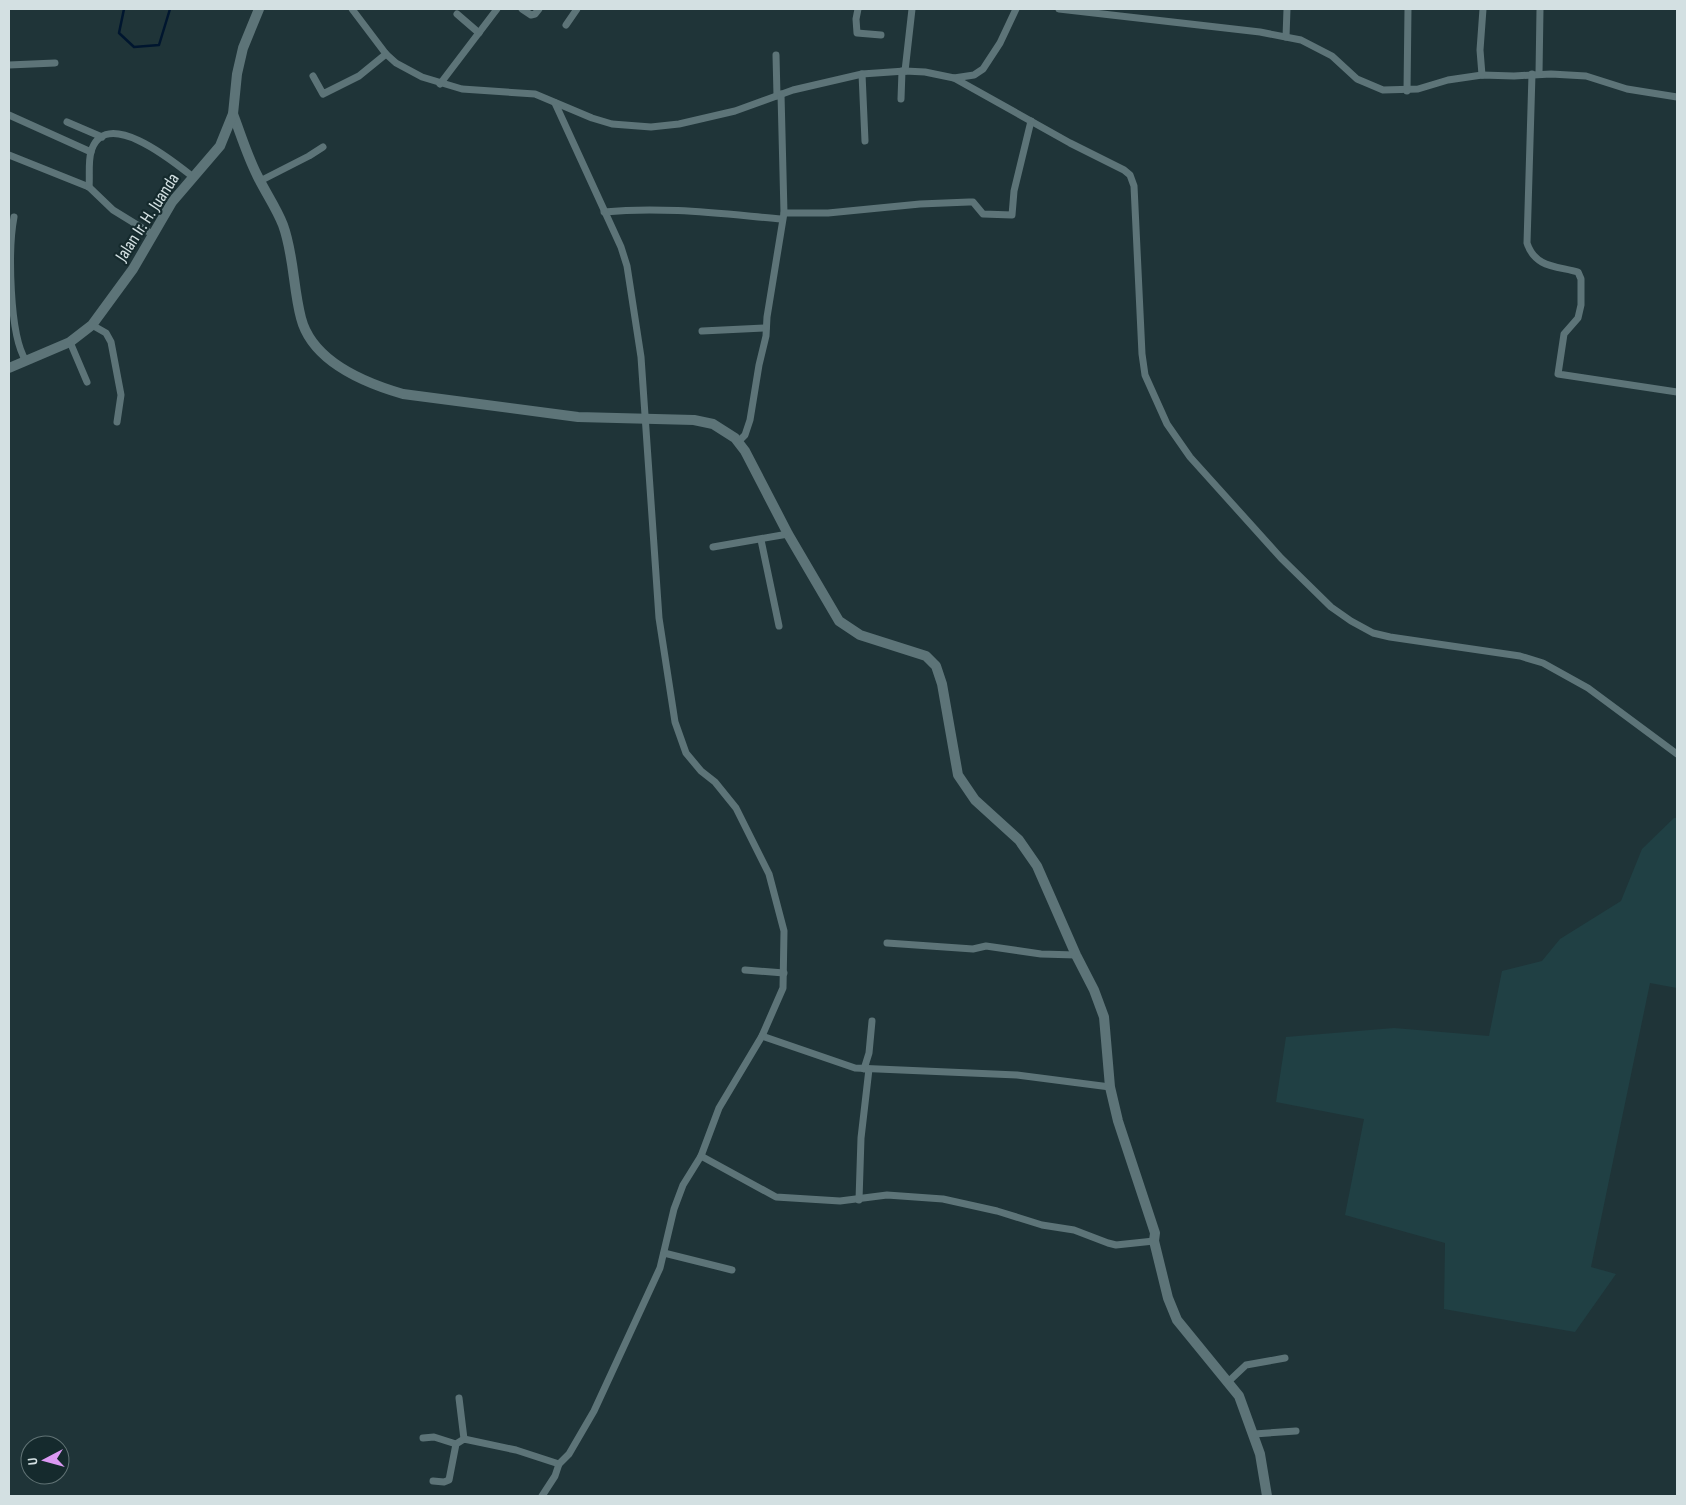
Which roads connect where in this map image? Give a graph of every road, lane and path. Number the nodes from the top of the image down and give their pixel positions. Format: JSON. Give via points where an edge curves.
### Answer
{"nodes":[{"id":1,"x":259,"y":9,"type":"edge"},
{"id":2,"x":352,"y":9,"type":"edge"},
{"id":3,"x":497,"y":9,"type":"edge"},
{"id":4,"x":522,"y":9,"type":"edge"},
{"id":5,"x":539,"y":9,"type":"edge"},
{"id":6,"x":576,"y":9,"type":"edge"},
{"id":7,"x":858,"y":9,"type":"edge"},
{"id":8,"x":912,"y":9,"type":"edge"},
{"id":9,"x":1016,"y":9,"type":"edge"},
{"id":10,"x":1059,"y":9,"type":"edge"},
{"id":11,"x":1287,"y":9,"type":"edge"},
{"id":12,"x":1408,"y":9,"type":"edge"},
{"id":13,"x":1483,"y":9,"type":"edge"},
{"id":14,"x":1540,"y":9,"type":"edge"},
{"id":15,"x":456,"y":14,"type":"dead end"},
{"id":16,"x":566,"y":25,"type":"dead end"},
{"id":17,"x":478,"y":33,"type":"junction"},
{"id":18,"x":881,"y":35,"type":"dead end"},
{"id":19,"x":1286,"y":37,"type":"junction"},
{"id":20,"x":386,"y":54,"type":"junction"},
{"id":21,"x":776,"y":55,"type":"dead end"},
{"id":22,"x":55,"y":63,"type":"dead end"},
{"id":23,"x":9,"y":65,"type":"edge"},
{"id":24,"x":904,"y":71,"type":"junction"},
{"id":25,"x":862,"y":74,"type":"junction"},
{"id":26,"x":1482,"y":74,"type":"junction"},
{"id":27,"x":1536,"y":74,"type":"junction"},
{"id":28,"x":312,"y":76,"type":"dead end"},
{"id":29,"x":954,"y":78,"type":"junction"},
{"id":30,"x":440,"y":84,"type":"junction"},
{"id":31,"x":1407,"y":91,"type":"junction"},
{"id":32,"x":779,"y":95,"type":"junction"},
{"id":33,"x":1677,"y":97,"type":"edge"},
{"id":34,"x":902,"y":99,"type":"dead end"},
{"id":35,"x":555,"y":102,"type":"junction"},
{"id":36,"x":233,"y":114,"type":"junction"},
{"id":37,"x":9,"y":115,"type":"edge"},
{"id":38,"x":1031,"y":121,"type":"junction"},
{"id":39,"x":67,"y":122,"type":"dead end"},
{"id":40,"x":102,"y":137,"type":"junction"},
{"id":41,"x":865,"y":141,"type":"dead end"},
{"id":42,"x":323,"y":147,"type":"dead end"},
{"id":43,"x":91,"y":152,"type":"junction"},
{"id":44,"x":9,"y":155,"type":"edge"},
{"id":45,"x":193,"y":176,"type":"junction"},
{"id":46,"x":260,"y":181,"type":"junction"},
{"id":47,"x":89,"y":187,"type":"junction"},
{"id":48,"x":604,"y":212,"type":"junction"},
{"id":49,"x":783,"y":216,"type":"junction"},
{"id":50,"x":14,"y":217,"type":"dead end"},
{"id":51,"x":152,"y":234,"type":"junction"},
{"id":52,"x":92,"y":325,"type":"junction"},
{"id":53,"x":766,"y":328,"type":"junction"},
{"id":54,"x":702,"y":331,"type":"dead end"},
{"id":55,"x":70,"y":342,"type":"junction"},
{"id":56,"x":26,"y":361,"type":"junction"},
{"id":57,"x":9,"y":368,"type":"edge"},
{"id":58,"x":87,"y":382,"type":"dead end"},
{"id":59,"x":1677,"y":392,"type":"edge"},
{"id":60,"x":645,"y":418,"type":"junction"},
{"id":61,"x":117,"y":422,"type":"dead end"},
{"id":62,"x":738,"y":442,"type":"junction"},
{"id":63,"x":788,"y":534,"type":"junction"},
{"id":64,"x":761,"y":540,"type":"junction"},
{"id":65,"x":713,"y":547,"type":"dead end"},
{"id":66,"x":779,"y":626,"type":"dead end"},
{"id":67,"x":1677,"y":754,"type":"edge"},
{"id":68,"x":887,"y":943,"type":"dead end"},
{"id":69,"x":1076,"y":955,"type":"junction"},
{"id":70,"x":744,"y":970,"type":"dead end"},
{"id":71,"x":784,"y":973,"type":"junction"},
{"id":72,"x":872,"y":1021,"type":"dead end"},
{"id":73,"x":762,"y":1036,"type":"junction"},
{"id":74,"x":866,"y":1069,"type":"junction"},
{"id":75,"x":1110,"y":1087,"type":"junction"},
{"id":76,"x":701,"y":1156,"type":"junction"},
{"id":77,"x":859,"y":1200,"type":"junction"},
{"id":78,"x":1154,"y":1241,"type":"junction"},
{"id":79,"x":664,"y":1253,"type":"junction"},
{"id":80,"x":732,"y":1270,"type":"dead end"},
{"id":81,"x":1284,"y":1358,"type":"dead end"},
{"id":82,"x":1228,"y":1382,"type":"junction"},
{"id":83,"x":459,"y":1398,"type":"dead end"},
{"id":84,"x":1296,"y":1431,"type":"dead end"},
{"id":85,"x":1254,"y":1434,"type":"junction"},
{"id":86,"x":423,"y":1438,"type":"dead end"},
{"id":87,"x":464,"y":1439,"type":"junction"},
{"id":88,"x":456,"y":1444,"type":"junction"},
{"id":89,"x":559,"y":1464,"type":"junction"},
{"id":90,"x":433,"y":1481,"type":"dead end"},
{"id":91,"x":542,"y":1496,"type":"edge"},
{"id":92,"x":1267,"y":1496,"type":"edge"}],
"edges":[{"from":1,"to":36,"type":"street","name":"Jalan Ir. H. Juanda","via":[[239,61]]},
{"from":2,"to":20,"type":"street"},
{"from":3,"to":17,"type":"street"},
{"from":4,"to":5,"type":"street","via":[[530,15]]},
{"from":6,"to":16,"type":"street"},
{"from":7,"to":18,"type":"street","via":[[857,33]]},
{"from":8,"to":24,"type":"street"},
{"from":9,"to":29,"type":"street","via":[[1000,43],[982,69],[974,75]]},
{"from":10,"to":19,"type":"street"},
{"from":11,"to":19,"type":"street"},
{"from":12,"to":31,"type":"street"},
{"from":13,"to":26,"type":"street"},
{"from":14,"to":27,"type":"street"},
{"from":15,"to":17,"type":"street"},
{"from":17,"to":30,"type":"street"},
{"from":19,"to":31,"type":"street","via":[[1317,47],[1365,83],[1383,90]]},
{"from":20,"to":28,"type":"street","via":[[359,76],[323,94]]},
{"from":20,"to":30,"type":"street","via":[[410,72]]},
{"from":21,"to":32,"type":"street"},
{"from":22,"to":23,"type":"street"},
{"from":24,"to":25,"type":"street"},
{"from":24,"to":29,"type":"street"},
{"from":24,"to":34,"type":"street"},
{"from":25,"to":32,"type":"street"},
{"from":25,"to":41,"type":"street"},
{"from":26,"to":27,"type":"street"},
{"from":26,"to":31,"type":"street"},
{"from":27,"to":33,"type":"street","via":[[1586,76],[1627,89]]},
{"from":27,"to":59,"type":"street","via":[[1527,243],[1534,256],[1545,265],[1578,272],[1581,279],[1578,318],[1564,334],[1560,345],[1558,374]]},
{"from":29,"to":38,"type":"street"},
{"from":30,"to":35,"type":"street","via":[[480,91],[529,92]]},
{"from":32,"to":35,"type":"street","via":[[708,118],[659,127],[612,124]]},
{"from":32,"to":49,"type":"street"},
{"from":35,"to":48,"type":"street"},
{"from":36,"to":45,"type":"street","name":"Jalan Ir. H. Juanda","via":[[220,146]]},
{"from":36,"to":46,"type":"street"},
{"from":37,"to":43,"type":"street"},
{"from":38,"to":49,"type":"street","via":[[1014,191],[1012,215],[983,214],[973,202],[969,202]]},
{"from":38,"to":67,"type":"street","via":[[1130,174],[1134,186],[1142,354],[1151,390],[1167,424],[1190,457],[1312,589],[1331,607],[1373,633],[1520,656],[1543,663],[1588,688]]},
{"from":39,"to":40,"type":"street"},
{"from":40,"to":43,"type":"street"},
{"from":40,"to":45,"type":"street","via":[[123,133]]},
{"from":42,"to":46,"type":"street"},
{"from":43,"to":47,"type":"street"},
{"from":44,"to":47,"type":"street"},
{"from":45,"to":51,"type":"street","name":"Jalan Ir. H. Juanda"},
{"from":46,"to":60,"type":"street","via":[[287,236],[305,330],[316,346],[342,368],[403,394],[578,416]]},
{"from":47,"to":51,"type":"street","via":[[113,210]]},
{"from":48,"to":49,"type":"street","via":[[633,209]]},
{"from":48,"to":60,"type":"street","via":[[627,266],[641,357]]},
{"from":49,"to":53,"type":"street"},
{"from":50,"to":56,"type":"street","via":[[11,232],[12,297],[17,337]]},
{"from":51,"to":52,"type":"street","name":"Jalan Ir. H. Juanda","via":[[129,274]]},
{"from":52,"to":55,"type":"street","name":"Jalan Ir. H. Juanda"},
{"from":52,"to":61,"type":"street","via":[[106,333],[111,342],[121,395]]},
{"from":53,"to":54,"type":"street"},
{"from":53,"to":62,"type":"street","via":[[749,428]]},
{"from":55,"to":56,"type":"street","name":"Jalan Ir. H. Juanda"},
{"from":55,"to":58,"type":"street"},
{"from":56,"to":57,"type":"street","name":"Jalan Ir. H. Juanda"},
{"from":60,"to":62,"type":"street","via":[[704,422],[724,430]]},
{"from":60,"to":71,"type":"street","via":[[659,618],[678,734],[690,761],[715,782],[736,808],[769,874],[782,919]]},
{"from":62,"to":63,"type":"street"},
{"from":63,"to":64,"type":"street"},
{"from":63,"to":69,"type":"street","via":[[839,621],[860,635],[926,656],[936,666],[958,775],[975,800],[1020,840],[1030,854]]},
{"from":64,"to":65,"type":"street"},
{"from":64,"to":66,"type":"street"},
{"from":68,"to":69,"type":"street","via":[[986,946]]},
{"from":69,"to":75,"type":"street","via":[[1104,1017]]},
{"from":70,"to":71,"type":"street"},
{"from":71,"to":73,"type":"street","via":[[779,1001]]},
{"from":72,"to":74,"type":"street"},
{"from":73,"to":74,"type":"street","via":[[829,1060]]},
{"from":73,"to":76,"type":"street","via":[[719,1108]]},
{"from":74,"to":75,"type":"street","via":[[1017,1075]]},
{"from":74,"to":77,"type":"street"},
{"from":75,"to":78,"type":"street","via":[[1155,1233]]},
{"from":76,"to":77,"type":"street","via":[[776,1197],[815,1201]]},
{"from":76,"to":79,"type":"street","via":[[678,1196]]},
{"from":77,"to":78,"type":"street","via":[[887,1195],[943,1199],[1042,1225],[1074,1230],[1116,1245]]},
{"from":78,"to":82,"type":"street","via":[[1177,1320]]},
{"from":79,"to":80,"type":"street"},
{"from":79,"to":89,"type":"street","via":[[656,1279],[594,1411],[569,1454]]},
{"from":81,"to":82,"type":"street","via":[[1246,1365]]},
{"from":82,"to":85,"type":"street","via":[[1239,1396]]},
{"from":83,"to":87,"type":"street"},
{"from":84,"to":85,"type":"street"},
{"from":85,"to":92,"type":"street"},
{"from":86,"to":88,"type":"street","via":[[434,1437]]},
{"from":87,"to":88,"type":"street"},
{"from":87,"to":89,"type":"street","via":[[516,1450]]},
{"from":88,"to":90,"type":"street","via":[[448,1480]]},
{"from":89,"to":91,"type":"street"}]}
